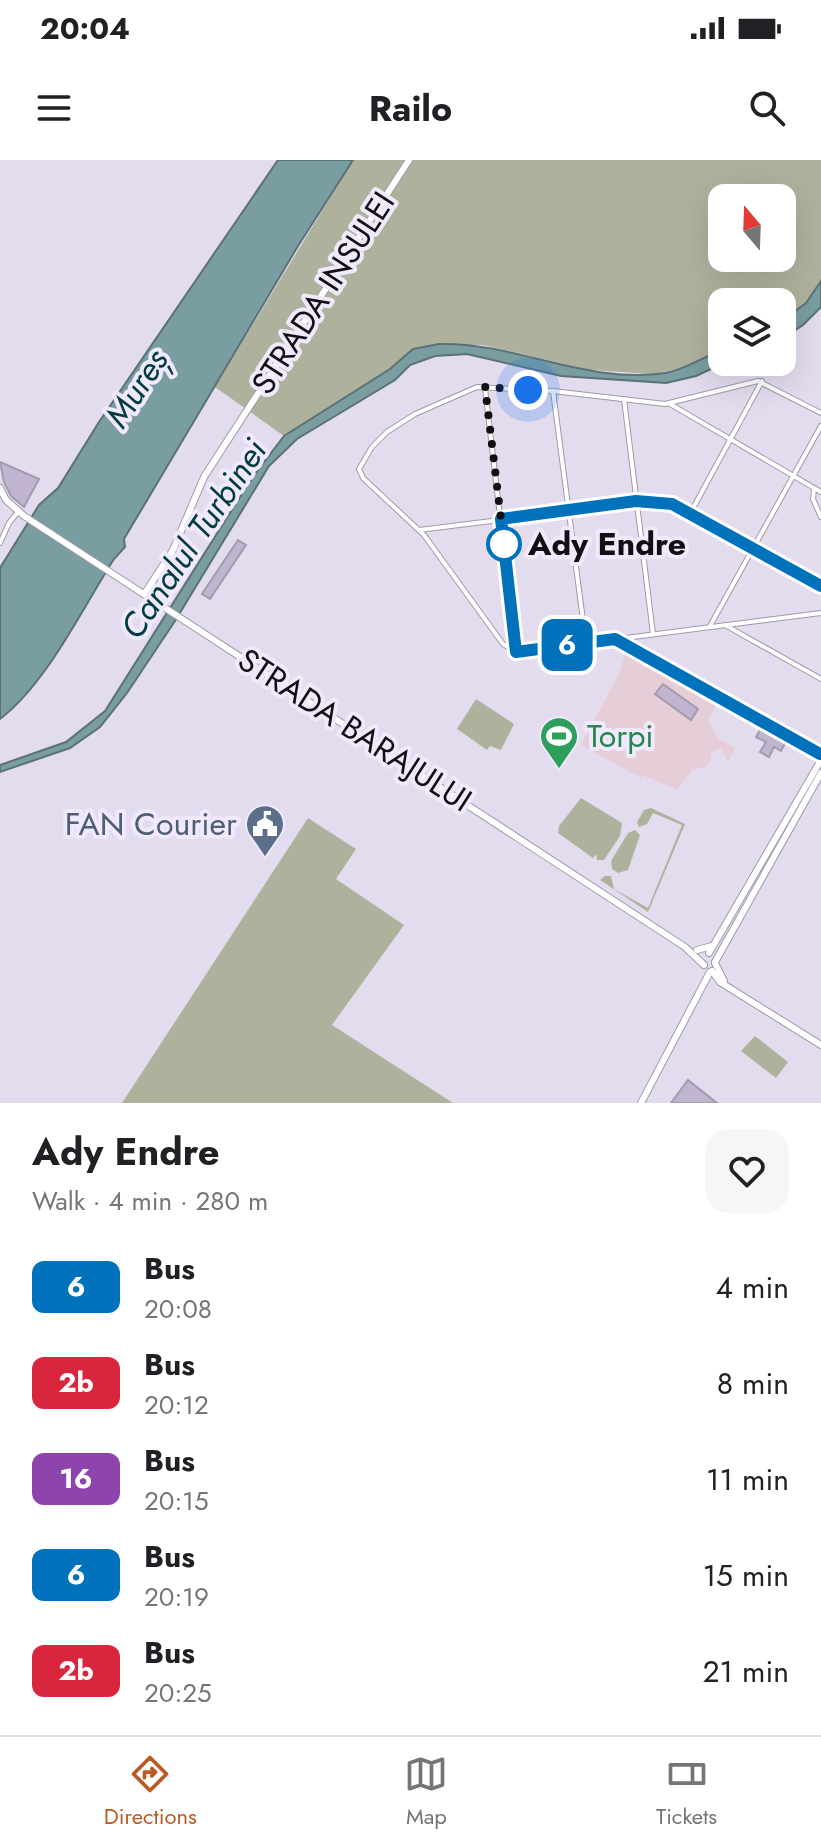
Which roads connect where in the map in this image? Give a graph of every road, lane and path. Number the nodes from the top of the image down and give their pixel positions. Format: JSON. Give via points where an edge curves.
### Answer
{"nodes":[{"id":1,"x":409,"y":160,"type":"edge"},
{"id":2,"x":762,"y":381,"type":"junction"},
{"id":3,"x":485,"y":387,"type":"junction"},
{"id":4,"x":553,"y":391,"type":"junction"},
{"id":5,"x":624,"y":399,"type":"junction"},
{"id":6,"x":670,"y":404,"type":"junction"},
{"id":7,"x":821,"y":413,"type":"edge"},
{"id":8,"x":821,"y":426,"type":"edge"},
{"id":9,"x":730,"y":441,"type":"junction"},
{"id":10,"x":793,"y":475,"type":"junction"},
{"id":11,"x":0,"y":488,"type":"edge"},
{"id":12,"x":814,"y":489,"type":"junction"},
{"id":13,"x":821,"y":492,"type":"edge"},
{"id":14,"x":636,"y":501,"type":"junction"},
{"id":15,"x":569,"y":510,"type":"junction"},
{"id":16,"x":691,"y":512,"type":"junction"},
{"id":17,"x":21,"y":514,"type":"junction"},
{"id":18,"x":821,"y":517,"type":"edge"},
{"id":19,"x":501,"y":519,"type":"junction"},
{"id":20,"x":419,"y":530,"type":"junction"},
{"id":21,"x":0,"y":543,"type":"edge"},
{"id":22,"x":754,"y":546,"type":"junction"},
{"id":23,"x":821,"y":586,"type":"edge"},
{"id":24,"x":145,"y":593,"type":"junction"},
{"id":25,"x":821,"y":613,"type":"edge"},
{"id":26,"x":725,"y":625,"type":"junction"},
{"id":27,"x":710,"y":626,"type":"junction"},
{"id":28,"x":653,"y":634,"type":"junction"},
{"id":29,"x":615,"y":639,"type":"junction"},
{"id":30,"x":586,"y":643,"type":"junction"},
{"id":31,"x":516,"y":652,"type":"junction"},
{"id":32,"x":821,"y":679,"type":"edge"},
{"id":33,"x":821,"y":756,"type":"edge"},
{"id":34,"x":821,"y":773,"type":"edge"},
{"id":35,"x":722,"y":934,"type":"junction"},
{"id":36,"x":685,"y":947,"type":"junction"},
{"id":37,"x":697,"y":950,"type":"junction"},
{"id":38,"x":708,"y":954,"type":"junction"},
{"id":39,"x":715,"y":962,"type":"junction"},
{"id":40,"x":707,"y":969,"type":"junction"},
{"id":41,"x":720,"y":982,"type":"junction"},
{"id":42,"x":728,"y":985,"type":"junction"},
{"id":43,"x":698,"y":990,"type":"junction"},
{"id":44,"x":821,"y":1045,"type":"edge"},
{"id":45,"x":641,"y":1103,"type":"edge"}],
"edges":[{"from":1,"to":24,"type":"main road","name":"STRADA INSULEI","via":[[204,477],[173,550]]},
{"from":2,"to":6,"type":"street"},
{"from":2,"to":7,"type":"street"},
{"from":2,"to":9,"type":"street"},
{"from":3,"to":4,"type":"street"},
{"from":3,"to":19,"type":"street"},
{"from":3,"to":20,"type":"street","via":[[406,420],[381,437],[361,464],[363,478]]},
{"from":4,"to":5,"type":"street"},
{"from":4,"to":15,"type":"street"},
{"from":5,"to":6,"type":"street"},
{"from":5,"to":14,"type":"street"},
{"from":6,"to":9,"type":"street"},
{"from":8,"to":10,"type":"street"},
{"from":9,"to":10,"type":"street"},
{"from":9,"to":16,"type":"street"},
{"from":10,"to":12,"type":"street"},
{"from":10,"to":22,"type":"street"},
{"from":11,"to":17,"type":"main road"},
{"from":12,"to":13,"type":"street"},
{"from":12,"to":18,"type":"street"},
{"from":14,"to":15,"type":"street"},
{"from":14,"to":16,"type":"street","via":[[672,504]]},
{"from":14,"to":28,"type":"street"},
{"from":15,"to":19,"type":"street"},
{"from":15,"to":30,"type":"street"},
{"from":16,"to":22,"type":"street"},
{"from":17,"to":21,"type":"street","via":[[9,523]]},
{"from":17,"to":24,"type":"main road","name":"STRADA BARAJULUI"},
{"from":19,"to":20,"type":"street"},
{"from":19,"to":31,"type":"street"},
{"from":20,"to":31,"type":"street","via":[[503,644]]},
{"from":22,"to":23,"type":"street"},
{"from":22,"to":27,"type":"street"},
{"from":24,"to":36,"type":"main road","name":"STRADA BARAJULUI"},
{"from":25,"to":26,"type":"street"},
{"from":26,"to":27,"type":"street"},
{"from":26,"to":32,"type":"street"},
{"from":27,"to":28,"type":"street"},
{"from":28,"to":29,"type":"street"},
{"from":29,"to":30,"type":"street"},
{"from":29,"to":33,"type":"street"},
{"from":30,"to":31,"type":"street"},
{"from":33,"to":35,"type":"main road"},
{"from":34,"to":39,"type":"main road"},
{"from":35,"to":37,"type":"main road","via":[[709,948]]},
{"from":35,"to":38,"type":"main road"},
{"from":36,"to":37,"type":"main road","name":"STRADA BARAJULUI"},
{"from":36,"to":40,"type":"main road","name":"STRADA BARAJULUI"},
{"from":37,"to":38,"type":"main road","name":"STRADA BARAJULUI"},
{"from":38,"to":39,"type":"main road"},
{"from":38,"to":40,"type":"main road"},
{"from":39,"to":40,"type":"main road"},
{"from":39,"to":42,"type":"main road"},
{"from":40,"to":41,"type":"main road","name":"STRADA BARAJULUI"},
{"from":40,"to":43,"type":"main road"},
{"from":41,"to":42,"type":"main road"},
{"from":41,"to":43,"type":"main road"},
{"from":42,"to":44,"type":"main road"},
{"from":43,"to":45,"type":"main road"}]}
